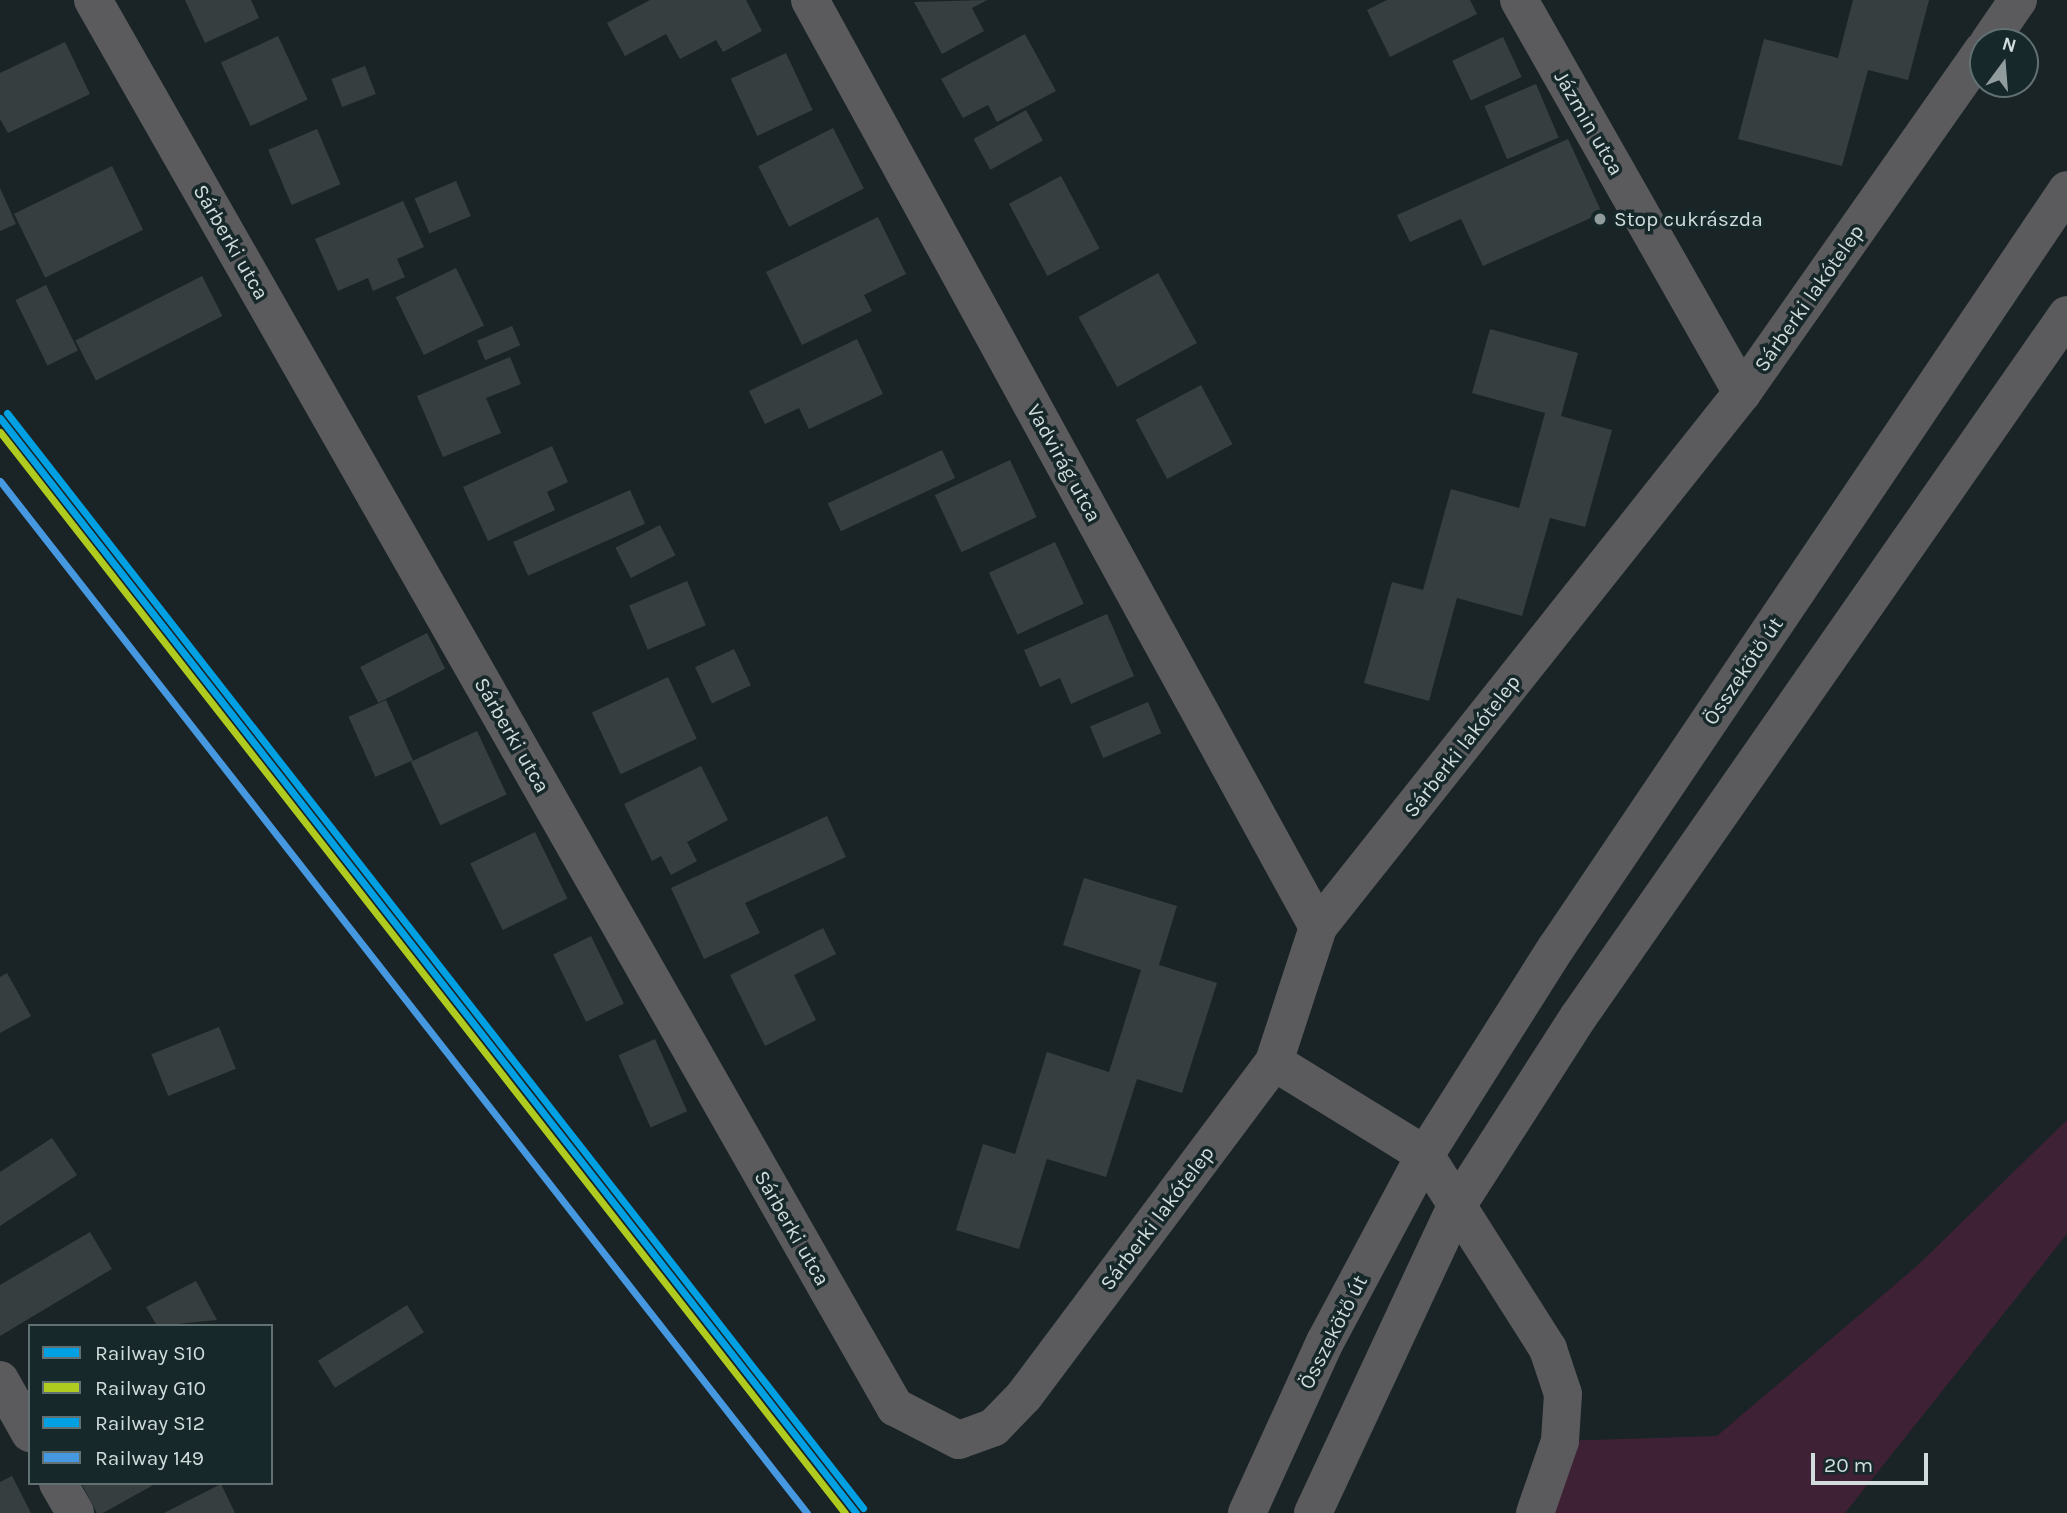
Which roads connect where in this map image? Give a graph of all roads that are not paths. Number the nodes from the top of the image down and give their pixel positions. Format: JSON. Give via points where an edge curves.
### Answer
{"nodes":[{"id":1,"x":93,"y":0,"type":"edge"},
{"id":2,"x":810,"y":0,"type":"edge"},
{"id":3,"x":1519,"y":0,"type":"edge"},
{"id":4,"x":2018,"y":0,"type":"edge"},
{"id":5,"x":1999,"y":28,"type":"edge"},
{"id":6,"x":1969,"y":70,"type":"edge"},
{"id":7,"x":2067,"y":190,"type":"edge"},
{"id":8,"x":2067,"y":315,"type":"edge"},
{"id":9,"x":1742,"y":393,"type":"junction"},
{"id":10,"x":1318,"y":927,"type":"junction"},
{"id":11,"x":1274,"y":1062,"type":"junction"},
{"id":12,"x":1425,"y":1155,"type":"junction"},
{"id":13,"x":1455,"y":1209,"type":"junction"},
{"id":14,"x":0,"y":1380,"type":"edge"},
{"id":15,"x":28,"y":1429,"type":"edge"},
{"id":16,"x":959,"y":1440,"type":"joint"},
{"id":17,"x":59,"y":1485,"type":"edge"},
{"id":18,"x":75,"y":1513,"type":"edge"},
{"id":19,"x":1247,"y":1513,"type":"edge"},
{"id":20,"x":1313,"y":1513,"type":"edge"},
{"id":21,"x":1535,"y":1513,"type":"edge"}],
"edges":[{"from":1,"to":16,"type":"street","name":"Sárberki utca","via":[[895,1407]]},
{"from":2,"to":10,"type":"street","name":"Vadvirág utca"},
{"from":3,"to":9,"type":"street","name":"Jázmin utca"},
{"from":4,"to":5,"type":"street"},
{"from":6,"to":9,"type":"street","name":"Sárberki lakótelep"},
{"from":7,"to":12,"type":"street","name":"Összekötő út","via":[[1556,948]]},
{"from":8,"to":13,"type":"street","via":[[1580,1016]]},
{"from":9,"to":10,"type":"street","name":"Sárberki lakótelep"},
{"from":10,"to":11,"type":"street","name":"Sárberki lakótelep"},
{"from":11,"to":12,"type":"street"},
{"from":11,"to":16,"type":"street","name":"Sárberki lakótelep","via":[[1024,1396],[994,1427]]},
{"from":12,"to":13,"type":"street"},
{"from":12,"to":19,"type":"street","name":"Összekötő út","via":[[1325,1342]]},
{"from":13,"to":20,"type":"street"},
{"from":13,"to":21,"type":"street","via":[[1548,1349],[1563,1394],[1560,1441]]},
{"from":14,"to":15,"type":"street"},
{"from":17,"to":18,"type":"street"}]}
